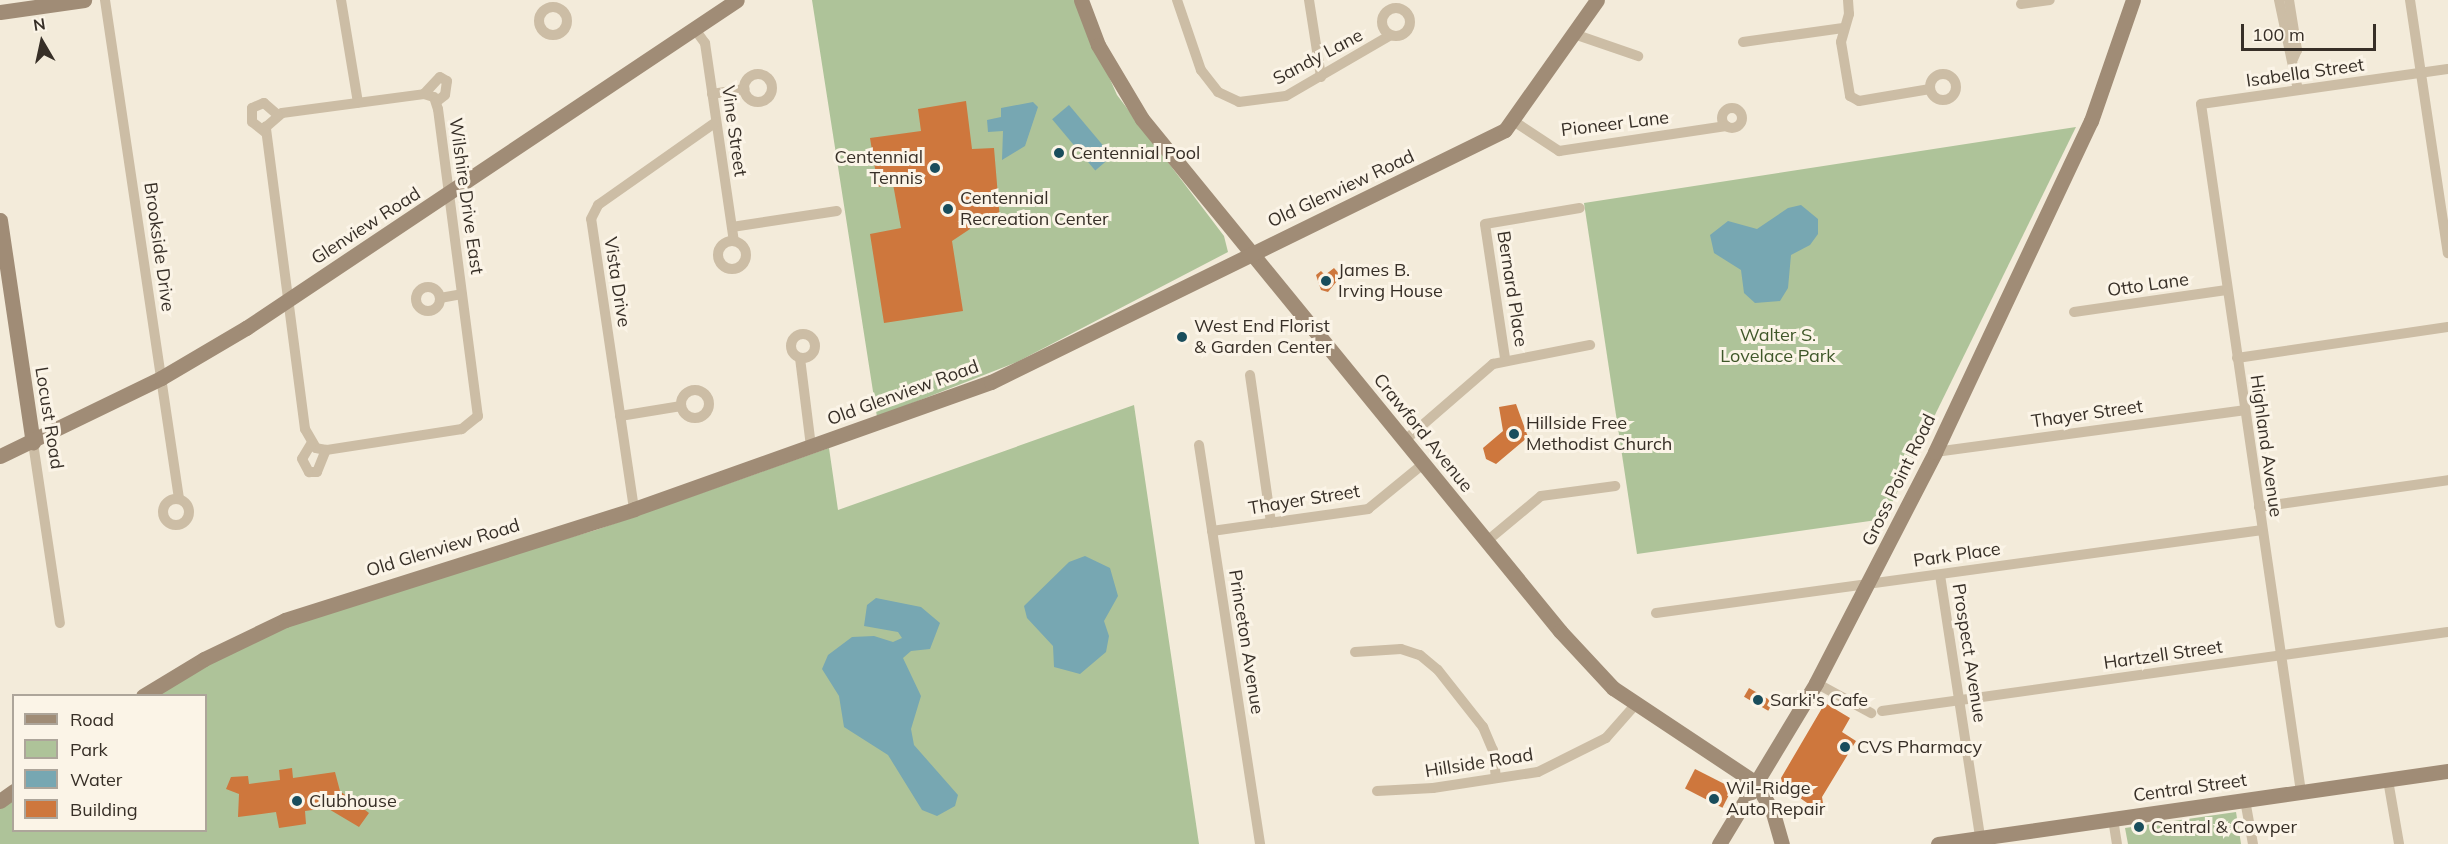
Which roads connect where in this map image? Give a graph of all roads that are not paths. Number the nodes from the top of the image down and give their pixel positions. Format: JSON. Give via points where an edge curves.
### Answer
{"nodes":[{"id":1,"x":84,"y":0,"type":"edge"},
{"id":2,"x":105,"y":0,"type":"edge"},
{"id":3,"x":341,"y":0,"type":"edge"},
{"id":4,"x":737,"y":0,"type":"edge"},
{"id":5,"x":1082,"y":0,"type":"edge"},
{"id":6,"x":1177,"y":0,"type":"edge"},
{"id":7,"x":1309,"y":0,"type":"edge"},
{"id":8,"x":1597,"y":0,"type":"edge"},
{"id":9,"x":1848,"y":0,"type":"edge"},
{"id":10,"x":2050,"y":0,"type":"edge"},
{"id":11,"x":2133,"y":0,"type":"edge"},
{"id":12,"x":2279,"y":0,"type":"edge"},
{"id":13,"x":2289,"y":0,"type":"edge"},
{"id":14,"x":2410,"y":0,"type":"edge"},
{"id":15,"x":2021,"y":4,"type":"dead end"},
{"id":16,"x":0,"y":12,"type":"edge"},
{"id":17,"x":694,"y":28,"type":"junction"},
{"id":18,"x":1843,"y":28,"type":"junction"},
{"id":19,"x":1574,"y":34,"type":"junction"},
{"id":20,"x":1391,"y":35,"type":"dead end"},
{"id":21,"x":1743,"y":42,"type":"dead end"},
{"id":22,"x":1638,"y":56,"type":"dead end"},
{"id":23,"x":2293,"y":59,"type":"junction"},
{"id":24,"x":2448,"y":69,"type":"edge"},
{"id":25,"x":2421,"y":73,"type":"junction"},
{"id":26,"x":1321,"y":77,"type":"junction"},
{"id":27,"x":745,"y":89,"type":"dead end"},
{"id":28,"x":1930,"y":89,"type":"dead end"},
{"id":29,"x":2298,"y":90,"type":"junction"},
{"id":30,"x":424,"y":94,"type":"junction"},
{"id":31,"x":712,"y":94,"type":"junction"},
{"id":32,"x":436,"y":102,"type":"junction"},
{"id":33,"x":358,"y":103,"type":"junction"},
{"id":34,"x":2201,"y":104,"type":"joint"},
{"id":35,"x":278,"y":115,"type":"junction"},
{"id":36,"x":716,"y":122,"type":"junction"},
{"id":37,"x":1515,"y":122,"type":"junction"},
{"id":38,"x":1726,"y":126,"type":"dead end"},
{"id":39,"x":265,"y":132,"type":"junction"},
{"id":40,"x":449,"y":195,"type":"junction"},
{"id":41,"x":1581,"y":208,"type":"dead end"},
{"id":42,"x":837,"y":211,"type":"dead end"},
{"id":43,"x":0,"y":220,"type":"edge"},
{"id":44,"x":732,"y":227,"type":"junction"},
{"id":45,"x":734,"y":242,"type":"dead end"},
{"id":46,"x":2448,"y":253,"type":"edge"},
{"id":47,"x":1250,"y":254,"type":"junction"},
{"id":48,"x":2226,"y":290,"type":"junction"},
{"id":49,"x":462,"y":294,"type":"junction"},
{"id":50,"x":440,"y":298,"type":"dead end"},
{"id":51,"x":289,"y":300,"type":"junction"},
{"id":52,"x":2074,"y":312,"type":"dead end"},
{"id":53,"x":2448,"y":327,"type":"edge"},
{"id":54,"x":1590,"y":345,"type":"dead end"},
{"id":55,"x":801,"y":358,"type":"dead end"},
{"id":56,"x":1506,"y":358,"type":"junction"},
{"id":57,"x":2237,"y":358,"type":"junction"},
{"id":58,"x":1250,"y":375,"type":"dead end"},
{"id":59,"x":161,"y":378,"type":"junction"},
{"id":60,"x":681,"y":406,"type":"dead end"},
{"id":61,"x":2244,"y":410,"type":"junction"},
{"id":62,"x":620,"y":416,"type":"junction"},
{"id":63,"x":1404,"y":441,"type":"junction"},
{"id":64,"x":33,"y":443,"type":"junction"},
{"id":65,"x":311,"y":444,"type":"junction"},
{"id":66,"x":1199,"y":445,"type":"dead end"},
{"id":67,"x":811,"y":446,"type":"junction"},
{"id":68,"x":326,"y":450,"type":"junction"},
{"id":69,"x":1935,"y":452,"type":"junction"},
{"id":70,"x":0,"y":456,"type":"edge"},
{"id":71,"x":1423,"y":464,"type":"junction"},
{"id":72,"x":2448,"y":480,"type":"edge"},
{"id":73,"x":1615,"y":486,"type":"dead end"},
{"id":74,"x":179,"y":499,"type":"dead end"},
{"id":75,"x":2259,"y":507,"type":"junction"},
{"id":76,"x":634,"y":509,"type":"junction"},
{"id":77,"x":1271,"y":523,"type":"junction"},
{"id":78,"x":2262,"y":530,"type":"junction"},
{"id":79,"x":1212,"y":531,"type":"junction"},
{"id":80,"x":1487,"y":541,"type":"junction"},
{"id":81,"x":1940,"y":575,"type":"junction"},
{"id":82,"x":1870,"y":584,"type":"junction"},
{"id":83,"x":1656,"y":613,"type":"dead end"},
{"id":84,"x":60,"y":622,"type":"dead end"},
{"id":85,"x":2448,"y":632,"type":"edge"},
{"id":86,"x":1355,"y":652,"type":"dead end"},
{"id":87,"x":2281,"y":655,"type":"junction"},
{"id":88,"x":1816,"y":683,"type":"junction"},
{"id":89,"x":146,"y":694,"type":"edge"},
{"id":90,"x":1959,"y":700,"type":"junction"},
{"id":91,"x":1636,"y":704,"type":"junction"},
{"id":92,"x":2448,"y":771,"type":"edge"},
{"id":93,"x":1496,"y":777,"type":"junction"},
{"id":94,"x":2388,"y":780,"type":"junction"},
{"id":95,"x":1756,"y":783,"type":"junction"},
{"id":96,"x":1377,"y":791,"type":"dead end"},
{"id":97,"x":2301,"y":792,"type":"junction"},
{"id":98,"x":2245,"y":800,"type":"junction"},
{"id":99,"x":2113,"y":819,"type":"junction"},
{"id":100,"x":1981,"y":841,"type":"edge"},
{"id":101,"x":1260,"y":844,"type":"edge"},
{"id":102,"x":1719,"y":844,"type":"edge"},
{"id":103,"x":1782,"y":844,"type":"edge"},
{"id":104,"x":1938,"y":844,"type":"edge"},
{"id":105,"x":2117,"y":844,"type":"edge"},
{"id":106,"x":2253,"y":844,"type":"edge"},
{"id":107,"x":2400,"y":844,"type":"edge"}],
"edges":[{"from":1,"to":16,"type":"main road"},
{"from":2,"to":59,"type":"street","name":"Brookside Drive"},
{"from":3,"to":33,"type":"street"},
{"from":4,"to":17,"type":"main road","name":"Glenview Road"},
{"from":5,"to":47,"type":"main road","name":"Crawford Avenue","via":[[1098,45],[1124,95]]},
{"from":6,"to":26,"type":"street","name":"Sandy Lane","via":[[1202,70],[1229,98],[1265,102]]},
{"from":7,"to":26,"type":"street"},
{"from":8,"to":19,"type":"main road","name":"Old Glenview Road"},
{"from":9,"to":18,"type":"street","via":[[1850,14]]},
{"from":10,"to":15,"type":"street"},
{"from":11,"to":69,"type":"main road","name":"Gross Point Road","via":[[2091,121]]},
{"from":12,"to":23,"type":"street","via":[[2287,52]]},
{"from":13,"to":23,"type":"street","via":[[2297,50]]},
{"from":14,"to":25,"type":"street"},
{"from":17,"to":31,"type":"street","name":"Vine Street","via":[[705,43]]},
{"from":17,"to":40,"type":"main road","name":"Glenview Road"},
{"from":18,"to":21,"type":"street"},
{"from":18,"to":28,"type":"street","via":[[1841,48],[1854,99]]},
{"from":19,"to":22,"type":"street"},
{"from":19,"to":37,"type":"main road","name":"Old Glenview Road"},
{"from":20,"to":26,"type":"street","name":"Sandy Lane"},
{"from":23,"to":29,"type":"street"},
{"from":24,"to":25,"type":"street","name":"Isabella Street"},
{"from":25,"to":29,"type":"street","name":"Isabella Street"},
{"from":25,"to":46,"type":"street"},
{"from":27,"to":31,"type":"street"},
{"from":29,"to":34,"type":"street","name":"Isabella Street"},
{"from":30,"to":32,"type":"street","name":"Wilshire Drive East"},
{"from":30,"to":32,"type":"street","name":"Wilshire Drive East","via":[[440,77],[447,81],[445,95]]},
{"from":30,"to":33,"type":"street","name":"Wilshire Drive East"},
{"from":31,"to":36,"type":"street","name":"Vine Street"},
{"from":32,"to":40,"type":"street","name":"Wilshire Drive East"},
{"from":33,"to":35,"type":"street","name":"Wilshire Drive East"},
{"from":34,"to":48,"type":"street","name":"Highland Avenue"},
{"from":35,"to":39,"type":"street"},
{"from":35,"to":39,"type":"street","via":[[264,103],[252,108],[252,122]]},
{"from":36,"to":44,"type":"street","name":"Vine Street"},
{"from":36,"to":62,"type":"street","name":"Vista Drive","via":[[594,211],[591,226]]},
{"from":37,"to":38,"type":"street","name":"Pioneer Lane","via":[[1559,151]]},
{"from":37,"to":47,"type":"main road","name":"Old Glenview Road","via":[[1483,143]]},
{"from":39,"to":51,"type":"street"},
{"from":40,"to":49,"type":"street","name":"Wilshire Drive East"},
{"from":40,"to":51,"type":"main road","name":"Glenview Road"},
{"from":41,"to":56,"type":"street","name":"Bernard Place","via":[[1485,224]]},
{"from":42,"to":44,"type":"street"},
{"from":43,"to":64,"type":"main road","name":"Locust Road"},
{"from":44,"to":45,"type":"street","name":"Vine Street"},
{"from":47,"to":63,"type":"main road","name":"Crawford Avenue"},
{"from":47,"to":67,"type":"main road","name":"Old Glenview Road","via":[[991,382]]},
{"from":48,"to":52,"type":"street","name":"Otto Lane"},
{"from":48,"to":57,"type":"street","name":"Highland Avenue"},
{"from":49,"to":50,"type":"street","name":"Wilshire Drive East"},
{"from":49,"to":68,"type":"street","name":"Wilshire Drive East","via":[[478,416],[462,429]]},
{"from":51,"to":59,"type":"main road","name":"Glenview Road"},
{"from":51,"to":65,"type":"street"},
{"from":53,"to":57,"type":"street"},
{"from":54,"to":56,"type":"street"},
{"from":55,"to":67,"type":"street"},
{"from":56,"to":63,"type":"street"},
{"from":57,"to":61,"type":"street","name":"Highland Avenue"},
{"from":58,"to":77,"type":"street"},
{"from":59,"to":64,"type":"main road","name":"Glenview Road"},
{"from":59,"to":74,"type":"street","name":"Brookside Drive"},
{"from":60,"to":62,"type":"street"},
{"from":61,"to":69,"type":"street","name":"Thayer Street"},
{"from":61,"to":75,"type":"street","name":"Highland Avenue"},
{"from":62,"to":76,"type":"street","name":"Vista Drive"},
{"from":63,"to":71,"type":"main road","name":"Crawford Avenue"},
{"from":64,"to":70,"type":"main road","name":"Glenview Road"},
{"from":64,"to":84,"type":"street","name":"Locust Road"},
{"from":65,"to":68,"type":"street"},
{"from":65,"to":68,"type":"street","via":[[302,459],[309,472],[317,472]]},
{"from":66,"to":79,"type":"street","name":"Princeton Avenue"},
{"from":67,"to":76,"type":"main road","name":"Old Glenview Road"},
{"from":69,"to":82,"type":"main road","name":"Gross Point Road"},
{"from":71,"to":77,"type":"street","name":"Thayer Street","via":[[1368,509]]},
{"from":71,"to":80,"type":"main road","name":"Crawford Avenue"},
{"from":72,"to":75,"type":"street"},
{"from":73,"to":80,"type":"street","via":[[1541,496]]},
{"from":75,"to":78,"type":"street","name":"Highland Avenue"},
{"from":76,"to":89,"type":"main road","name":"Old Glenview Road","via":[[285,620],[204,659]]},
{"from":77,"to":79,"type":"street","name":"Thayer Street"},
{"from":78,"to":81,"type":"street","name":"Park Place"},
{"from":78,"to":87,"type":"street","name":"Highland Avenue"},
{"from":79,"to":101,"type":"street","name":"Princeton Avenue"},
{"from":80,"to":91,"type":"main road","name":"Crawford Avenue","via":[[1613,688]]},
{"from":81,"to":82,"type":"street","name":"Park Place"},
{"from":81,"to":90,"type":"street","name":"Prospect Avenue"},
{"from":82,"to":83,"type":"street","name":"Park Place"},
{"from":82,"to":88,"type":"main road","name":"Gross Point Road"},
{"from":85,"to":87,"type":"street","name":"Hartzell Street"},
{"from":86,"to":93,"type":"street","via":[[1401,649],[1420,655],[1438,670],[1483,726],[1493,750]]},
{"from":87,"to":90,"type":"street","name":"Hartzell Street"},
{"from":87,"to":97,"type":"street","name":"Highland Avenue"},
{"from":88,"to":90,"type":"street","name":"Hartzell Street","via":[[1876,712]]},
{"from":88,"to":95,"type":"main road","name":"Gross Point Road"},
{"from":90,"to":100,"type":"street","name":"Prospect Avenue"},
{"from":91,"to":93,"type":"street","name":"Hillside Road","via":[[1606,738],[1571,759],[1538,772]]},
{"from":91,"to":95,"type":"main road","name":"Crawford Avenue"},
{"from":92,"to":94,"type":"main road","name":"Central Street"},
{"from":93,"to":96,"type":"street","name":"Hillside Road"},
{"from":94,"to":97,"type":"main road","name":"Central Street"},
{"from":94,"to":107,"type":"street"},
{"from":95,"to":102,"type":"main road","name":"Gross Point Road"},
{"from":95,"to":103,"type":"main road","name":"Crawford Avenue","via":[[1773,813]]},
{"from":97,"to":98,"type":"main road","name":"Central Street"},
{"from":98,"to":99,"type":"main road","name":"Central Street"},
{"from":98,"to":106,"type":"street"},
{"from":99,"to":100,"type":"main road","name":"Central Street"},
{"from":99,"to":105,"type":"street"},
{"from":100,"to":104,"type":"main road","name":"Central Street"}]}
